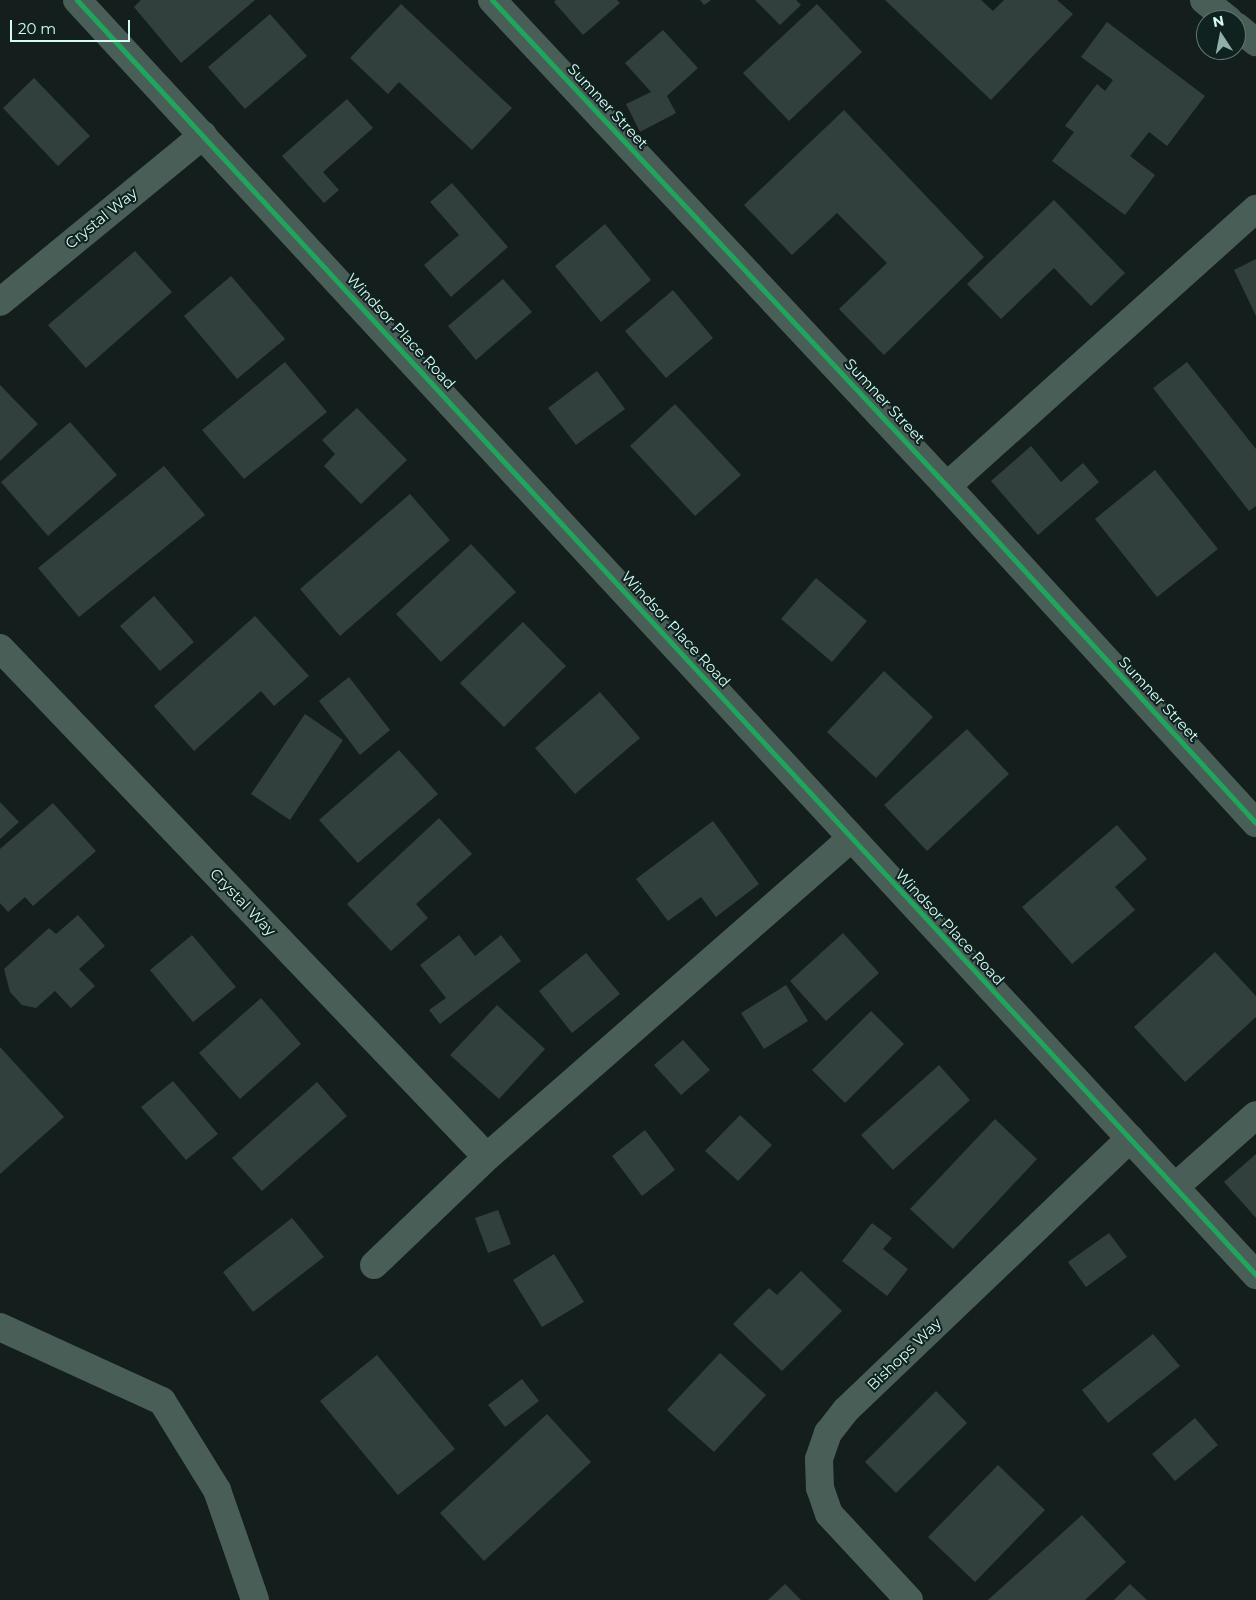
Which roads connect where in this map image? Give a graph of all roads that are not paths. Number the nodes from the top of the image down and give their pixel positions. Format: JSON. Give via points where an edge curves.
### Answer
{"nodes":[{"id":1,"x":77,"y":0,"type":"edge"},
{"id":2,"x":492,"y":0,"type":"edge"},
{"id":3,"x":1204,"y":0,"type":"edge"},
{"id":4,"x":1216,"y":10,"type":"edge"},
{"id":5,"x":1246,"y":34,"type":"edge"},
{"id":6,"x":1256,"y":42,"type":"edge"},
{"id":7,"x":203,"y":134,"type":"junction"},
{"id":8,"x":1256,"y":209,"type":"edge"},
{"id":9,"x":0,"y":302,"type":"edge"},
{"id":10,"x":947,"y":486,"type":"junction"},
{"id":11,"x":0,"y":648,"type":"edge"},
{"id":12,"x":1256,"y":823,"type":"edge"},
{"id":13,"x":851,"y":838,"type":"junction"},
{"id":14,"x":1256,"y":1115,"type":"edge"},
{"id":15,"x":1130,"y":1139,"type":"junction"},
{"id":16,"x":487,"y":1156,"type":"junction"},
{"id":17,"x":1175,"y":1187,"type":"junction"},
{"id":18,"x":374,"y":1265,"type":"dead end"},
{"id":19,"x":1256,"y":1275,"type":"edge"},
{"id":20,"x":0,"y":1327,"type":"edge"},
{"id":21,"x":255,"y":1600,"type":"edge"},
{"id":22,"x":909,"y":1600,"type":"edge"}],
"edges":[{"from":1,"to":7,"type":"street","name":"Windsor Place Road"},
{"from":2,"to":10,"type":"street","name":"Sumner Street"},
{"from":3,"to":4,"type":"street"},
{"from":5,"to":6,"type":"street"},
{"from":7,"to":9,"type":"street","name":"Crystal Way"},
{"from":7,"to":13,"type":"street","name":"Windsor Place Road"},
{"from":8,"to":10,"type":"street"},
{"from":10,"to":12,"type":"street","name":"Sumner Street"},
{"from":11,"to":16,"type":"street","name":"Crystal Way"},
{"from":13,"to":15,"type":"street","name":"Windsor Place Road"},
{"from":13,"to":16,"type":"street"},
{"from":14,"to":17,"type":"street"},
{"from":15,"to":17,"type":"street","name":"Windsor Place Road"},
{"from":15,"to":22,"type":"street","name":"Bishops Way","via":[[846,1410],[828,1433],[819,1459],[820,1488],[829,1514]]},
{"from":16,"to":18,"type":"street"},
{"from":17,"to":19,"type":"street","name":"Windsor Place Road"},
{"from":20,"to":21,"type":"street","via":[[162,1401],[217,1490]]}]}
